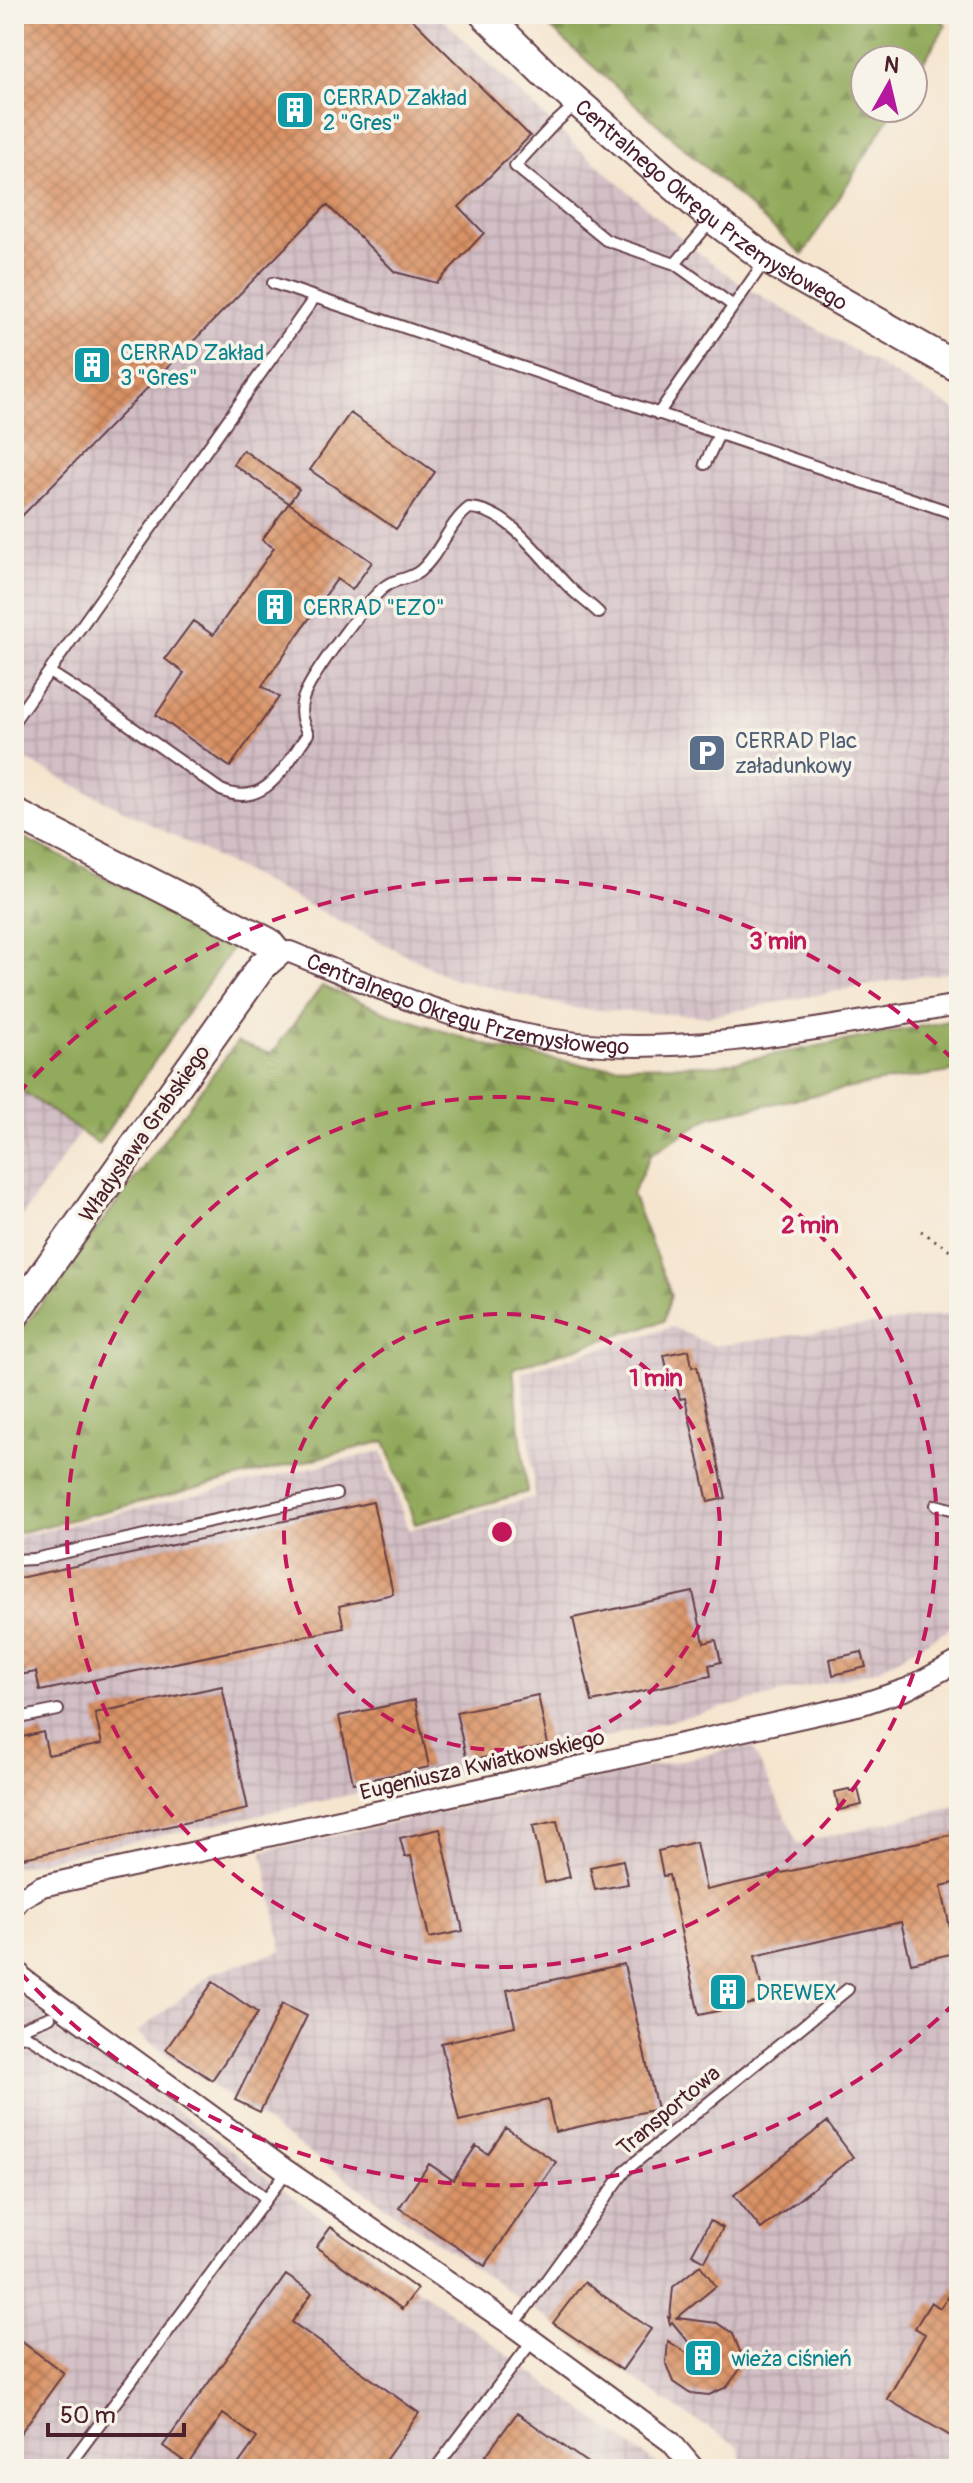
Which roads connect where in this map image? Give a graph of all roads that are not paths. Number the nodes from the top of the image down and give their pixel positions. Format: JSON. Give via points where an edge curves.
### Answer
{"nodes":[{"id":1,"x":484,"y":14,"type":"edge"},
{"id":2,"x":578,"y":103,"type":"junction"},
{"id":3,"x":713,"y":219,"type":"junction"},
{"id":4,"x":766,"y":259,"type":"junction"},
{"id":5,"x":675,"y":264,"type":"junction"},
{"id":6,"x":273,"y":283,"type":"dead end"},
{"id":7,"x":315,"y":297,"type":"junction"},
{"id":8,"x":732,"y":305,"type":"junction"},
{"id":9,"x":959,"y":368,"type":"edge"},
{"id":10,"x":658,"y":414,"type":"junction"},
{"id":11,"x":719,"y":434,"type":"junction"},
{"id":12,"x":705,"y":464,"type":"dead end"},
{"id":13,"x":959,"y":515,"type":"edge"},
{"id":14,"x":599,"y":613,"type":"dead end"},
{"id":15,"x":49,"y":672,"type":"junction"},
{"id":16,"x":14,"y":721,"type":"edge"},
{"id":17,"x":14,"y":813,"type":"edge"},
{"id":18,"x":277,"y":953,"type":"junction"},
{"id":19,"x":959,"y":1005,"type":"edge"},
{"id":20,"x":14,"y":1316,"type":"edge"},
{"id":21,"x":336,"y":1494,"type":"dead end"},
{"id":22,"x":936,"y":1505,"type":"dead end"},
{"id":23,"x":959,"y":1511,"type":"edge"},
{"id":24,"x":14,"y":1560,"type":"edge"},
{"id":25,"x":959,"y":1661,"type":"edge"},
{"id":26,"x":58,"y":1710,"type":"dead end"},
{"id":27,"x":14,"y":1719,"type":"edge"},
{"id":28,"x":14,"y":1906,"type":"edge"},
{"id":29,"x":14,"y":1967,"type":"edge"},
{"id":30,"x":848,"y":1989,"type":"dead end"},
{"id":31,"x":50,"y":2017,"type":"dead end"},
{"id":32,"x":14,"y":2033,"type":"edge"},
{"id":33,"x":287,"y":2171,"type":"junction"},
{"id":34,"x":266,"y":2198,"type":"junction"},
{"id":35,"x":513,"y":2326,"type":"junction"},
{"id":36,"x":533,"y":2340,"type":"junction"},
{"id":37,"x":66,"y":2469,"type":"edge"},
{"id":38,"x":435,"y":2469,"type":"edge"},
{"id":39,"x":694,"y":2469,"type":"edge"}],
"edges":[{"from":1,"to":2,"type":"street","name":"Centralnego Okręgu Przemysłowego"},
{"from":2,"to":3,"type":"street","name":"Centralnego Okręgu Przemysłowego"},
{"from":2,"to":5,"type":"lane","via":[[515,166],[606,240]]},
{"from":3,"to":4,"type":"street","name":"Centralnego Okręgu Przemysłowego"},
{"from":3,"to":5,"type":"lane"},
{"from":4,"to":8,"type":"lane"},
{"from":4,"to":9,"type":"street","name":"Centralnego Okręgu Przemysłowego"},
{"from":5,"to":8,"type":"lane"},
{"from":6,"to":7,"type":"lane"},
{"from":7,"to":10,"type":"lane"},
{"from":7,"to":15,"type":"lane"},
{"from":8,"to":10,"type":"lane"},
{"from":10,"to":11,"type":"lane"},
{"from":11,"to":12,"type":"lane"},
{"from":11,"to":13,"type":"lane"},
{"from":14,"to":15,"type":"lane","via":[[525,538],[481,508],[469,508],[419,572],[386,586],[345,630],[303,698],[301,720],[308,734],[269,786],[248,796],[221,790]]},
{"from":15,"to":16,"type":"lane"},
{"from":17,"to":18,"type":"street","name":"Centralnego Okręgu Przemysłowego","via":[[268,942]]},
{"from":18,"to":19,"type":"street","name":"Centralnego Okręgu Przemysłowego","via":[[290,952],[476,1023],[581,1043],[688,1044]]},
{"from":18,"to":20,"type":"street","name":"Władysława Grabskiego","via":[[262,966]]},
{"from":21,"to":24,"type":"lane"},
{"from":22,"to":23,"type":"lane"},
{"from":25,"to":28,"type":"street","name":"Eugeniusza Kwiatkowskiego","via":[[907,1689],[862,1704],[42,1886]]},
{"from":26,"to":27,"type":"lane"},
{"from":29,"to":33,"type":"street","via":[[23,1979]]},
{"from":30,"to":35,"type":"lane","name":"Transportowa","via":[[626,2170]]},
{"from":31,"to":32,"type":"lane"},
{"from":32,"to":34,"type":"lane","via":[[105,2082]]},
{"from":33,"to":34,"type":"lane"},
{"from":33,"to":35,"type":"street"},
{"from":34,"to":37,"type":"lane"},
{"from":35,"to":36,"type":"street"},
{"from":36,"to":38,"type":"lane"},
{"from":36,"to":39,"type":"street","via":[[671,2442]]}]}
